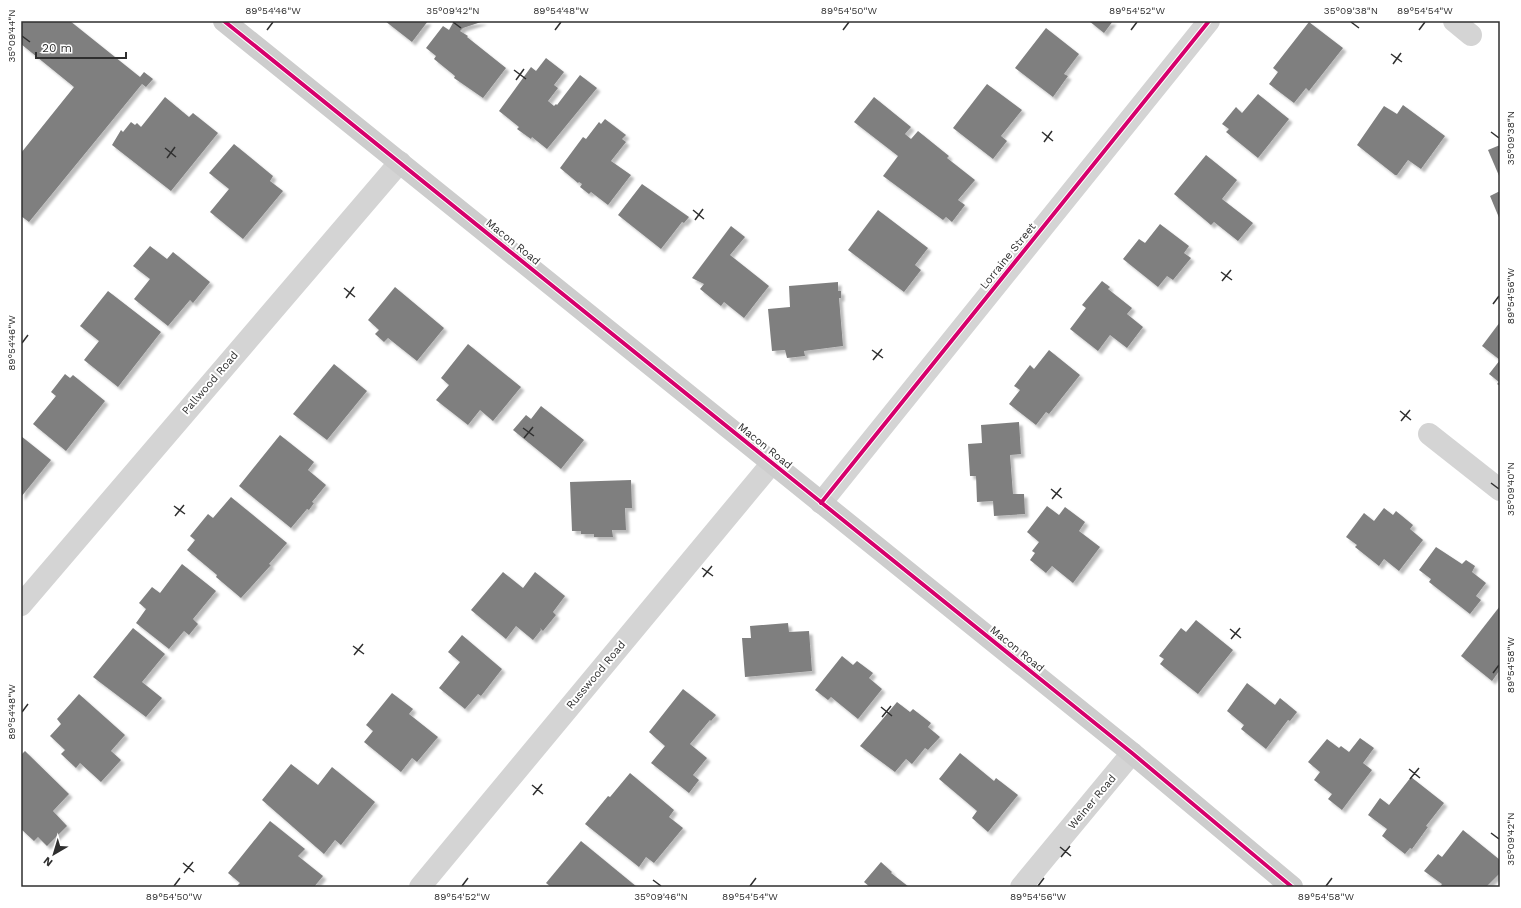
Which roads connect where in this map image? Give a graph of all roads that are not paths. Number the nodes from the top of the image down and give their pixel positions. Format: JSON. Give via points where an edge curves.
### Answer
{"nodes":[{"id":1,"x":224,"y":21,"type":"edge"},
{"id":2,"x":1210,"y":21,"type":"edge"},
{"id":3,"x":1454,"y":21,"type":"edge"},
{"id":4,"x":1471,"y":34,"type":"dead end"},
{"id":5,"x":400,"y":162,"type":"junction"},
{"id":6,"x":1429,"y":434,"type":"dead end"},
{"id":7,"x":772,"y":463,"type":"junction"},
{"id":8,"x":1500,"y":490,"type":"edge"},
{"id":9,"x":821,"y":503,"type":"junction"},
{"id":10,"x":21,"y":605,"type":"edge"},
{"id":11,"x":1132,"y":753,"type":"junction"},
{"id":12,"x":420,"y":887,"type":"edge"},
{"id":13,"x":1020,"y":887,"type":"edge"},
{"id":14,"x":1292,"y":887,"type":"edge"}],
"edges":[{"from":1,"to":5,"type":"main road","name":"Macon Road"},
{"from":2,"to":9,"type":"street","name":"Lorraine Street"},
{"from":3,"to":4,"type":"street"},
{"from":5,"to":7,"type":"main road","name":"Macon Road"},
{"from":5,"to":10,"type":"street","name":"Pallwood Road"},
{"from":6,"to":8,"type":"street"},
{"from":7,"to":9,"type":"main road","name":"Macon Road"},
{"from":7,"to":12,"type":"street","name":"Russwood Road"},
{"from":9,"to":11,"type":"main road","name":"Macon Road"},
{"from":11,"to":13,"type":"street","name":"Weiner Road"},
{"from":11,"to":14,"type":"main road","name":"Macon Road"}]}
